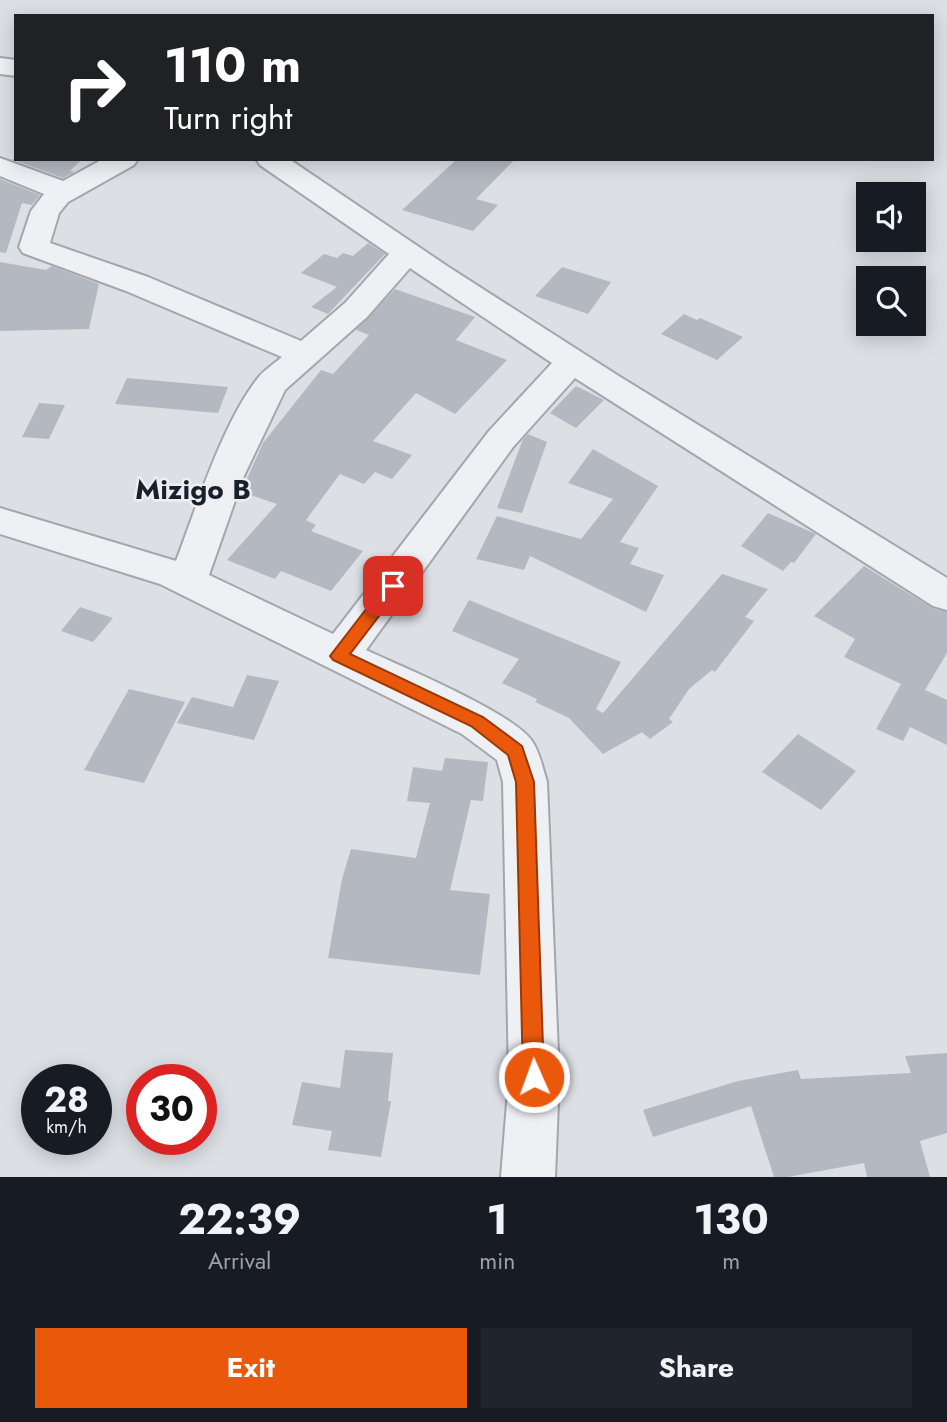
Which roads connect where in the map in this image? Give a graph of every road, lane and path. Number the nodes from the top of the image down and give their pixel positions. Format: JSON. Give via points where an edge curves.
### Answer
{"nodes":[{"id":1,"x":120,"y":161,"type":"edge"},
{"id":2,"x":273,"y":161,"type":"edge"},
{"id":3,"x":0,"y":166,"type":"edge"},
{"id":4,"x":65,"y":192,"type":"junction"},
{"id":5,"x":406,"y":254,"type":"junction"},
{"id":6,"x":304,"y":354,"type":"junction"},
{"id":7,"x":572,"y":361,"type":"junction"},
{"id":8,"x":0,"y":521,"type":"edge"},
{"id":9,"x":188,"y":581,"type":"junction"},
{"id":10,"x":947,"y":596,"type":"edge"},
{"id":11,"x":339,"y":656,"type":"junction"},
{"id":12,"x":528,"y":1177,"type":"edge"}],
"edges":[{"from":1,"to":4,"type":"street"},
{"from":2,"to":5,"type":"street"},
{"from":3,"to":4,"type":"street"},
{"from":4,"to":6,"type":"street","via":[[46,211],[34,247],[137,284]]},
{"from":5,"to":6,"type":"street","via":[[356,310]]},
{"from":5,"to":7,"type":"street"},
{"from":6,"to":9,"type":"street","via":[[271,384],[247,428]]},
{"from":7,"to":10,"type":"street"},
{"from":7,"to":11,"type":"street","via":[[502,439]]},
{"from":8,"to":9,"type":"street"},
{"from":9,"to":11,"type":"street"},
{"from":11,"to":12,"type":"street","via":[[477,722],[516,751],[525,782],[533,1064]]}]}
